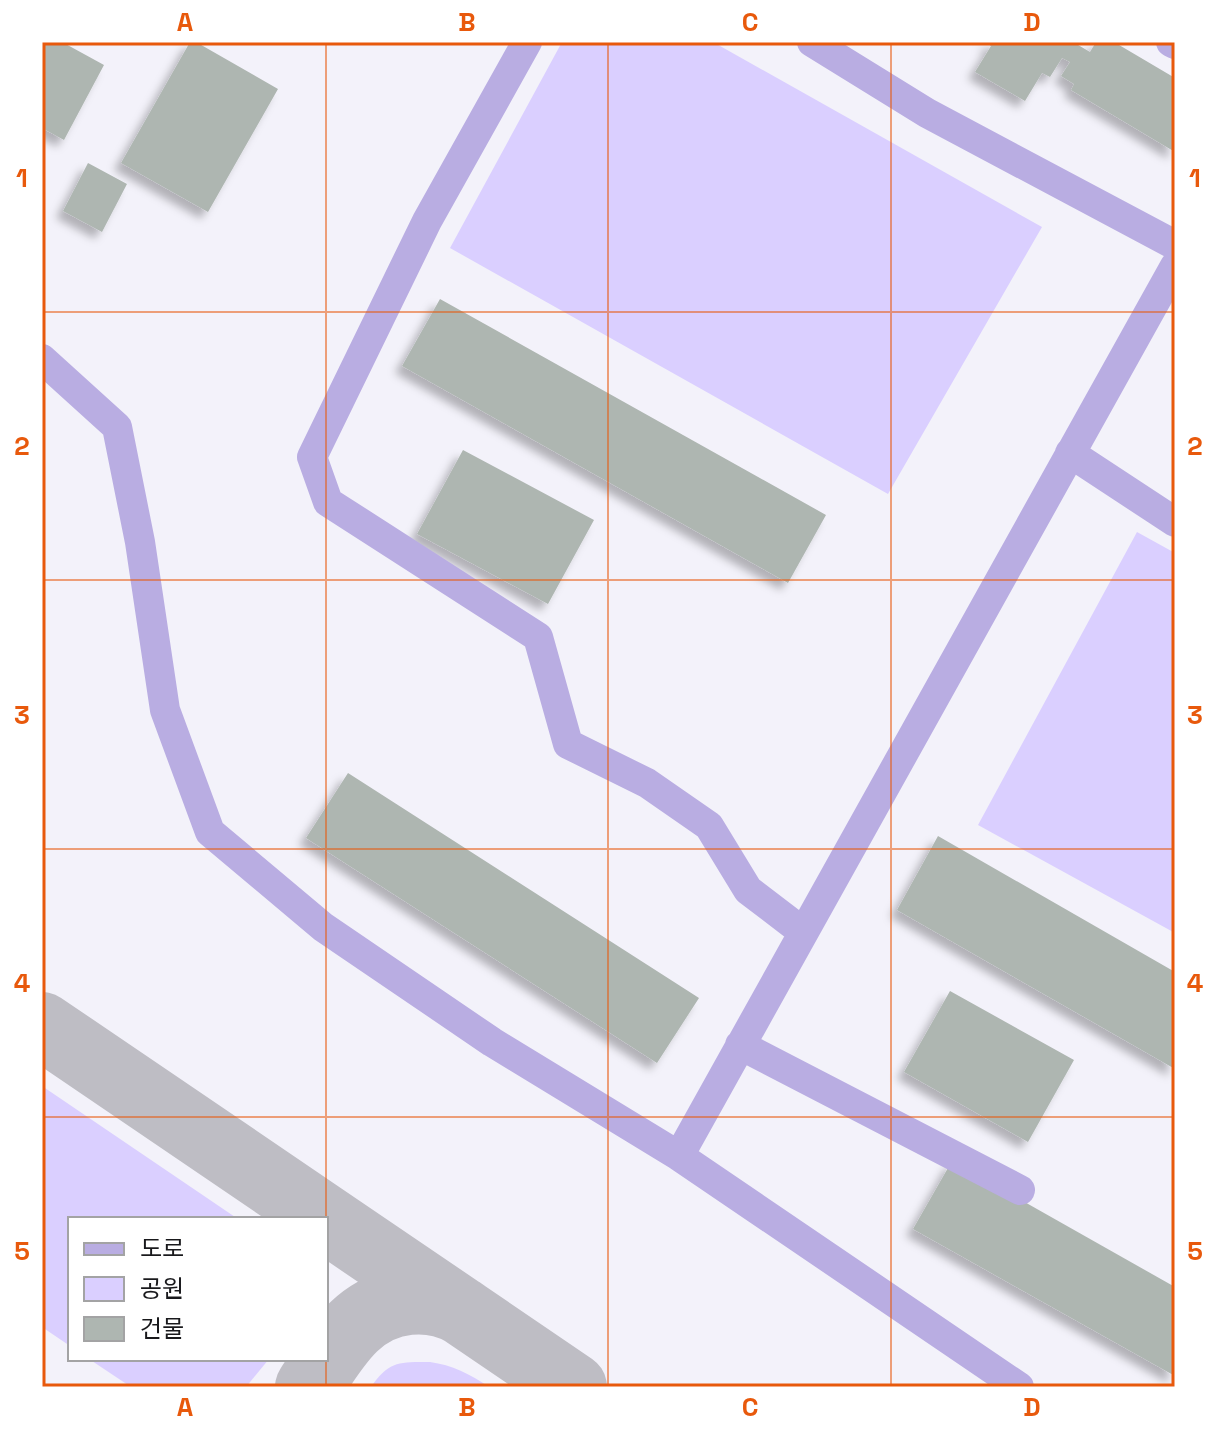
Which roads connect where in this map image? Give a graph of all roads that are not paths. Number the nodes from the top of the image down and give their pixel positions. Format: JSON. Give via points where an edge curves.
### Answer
{"nodes":[{"id":1,"x":527,"y":42,"type":"edge"},
{"id":2,"x":812,"y":42,"type":"edge"},
{"id":3,"x":1175,"y":245,"type":"edge"},
{"id":4,"x":1175,"y":266,"type":"edge"},
{"id":5,"x":42,"y":359,"type":"edge"},
{"id":6,"x":1070,"y":453,"type":"junction"},
{"id":7,"x":1175,"y":522,"type":"edge"},
{"id":8,"x":803,"y":932,"type":"junction"},
{"id":9,"x":740,"y":1045,"type":"junction"},
{"id":10,"x":679,"y":1156,"type":"junction"},
{"id":11,"x":1020,"y":1190,"type":"dead end"},
{"id":12,"x":1019,"y":1387,"type":"edge"}],
"edges":[{"from":1,"to":8,"type":"lane","via":[[427,221],[312,457],[328,502],[538,637],[568,744],[647,783],[709,826],[748,890]]},
{"from":2,"to":3,"type":"lane","via":[[927,113]]},
{"from":4,"to":6,"type":"lane"},
{"from":5,"to":10,"type":"lane","via":[[117,427],[165,710],[210,832],[323,927],[492,1042]]},
{"from":6,"to":7,"type":"lane"},
{"from":6,"to":8,"type":"lane"},
{"from":8,"to":9,"type":"lane"},
{"from":9,"to":10,"type":"lane"},
{"from":9,"to":11,"type":"lane"},
{"from":10,"to":12,"type":"lane"}]}
